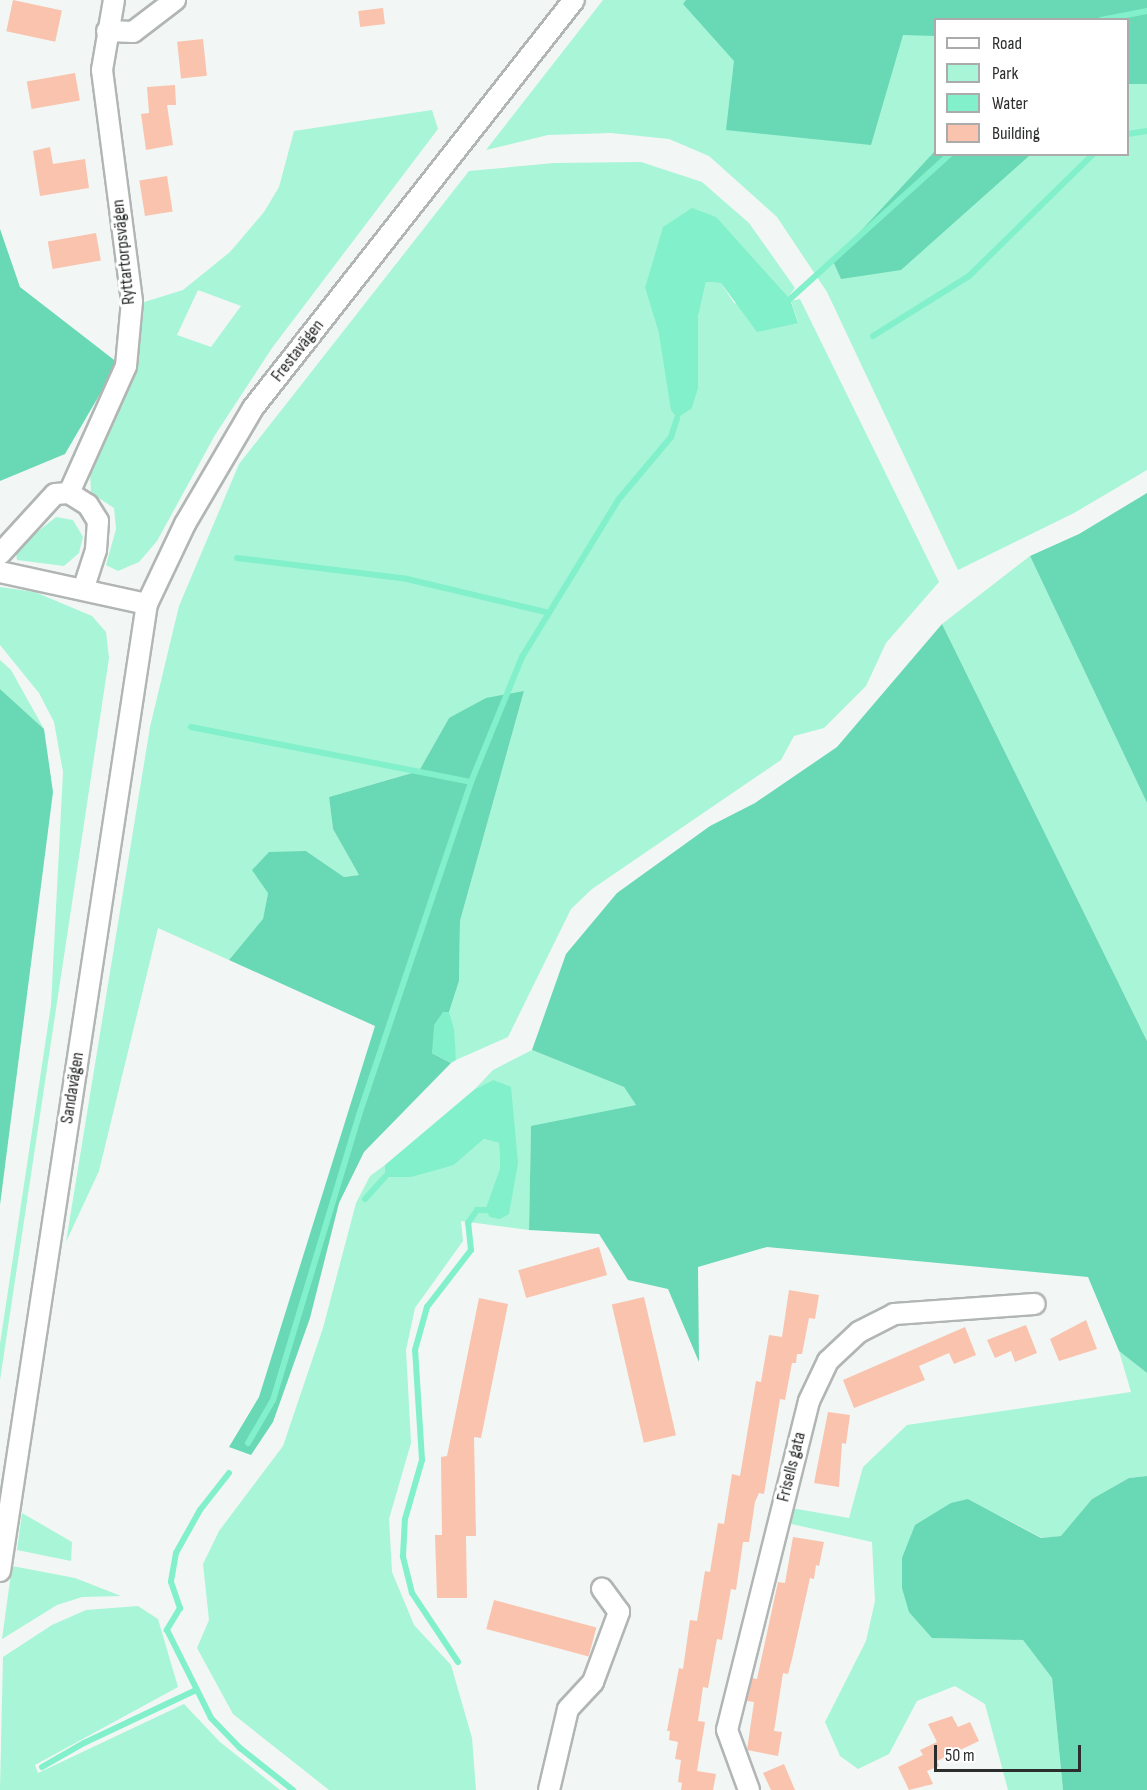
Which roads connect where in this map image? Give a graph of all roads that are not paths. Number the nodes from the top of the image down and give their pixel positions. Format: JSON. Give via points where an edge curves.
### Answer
{"nodes":[{"id":1,"x":114,"y":0,"type":"edge"},
{"id":2,"x":175,"y":0,"type":"edge"},
{"id":3,"x":574,"y":0,"type":"edge"},
{"id":4,"x":108,"y":31,"type":"junction"},
{"id":5,"x":69,"y":493,"type":"junction"},
{"id":6,"x":0,"y":554,"type":"edge"},
{"id":7,"x":0,"y":572,"type":"edge"},
{"id":8,"x":84,"y":588,"type":"junction"},
{"id":9,"x":147,"y":604,"type":"junction"},
{"id":10,"x":1035,"y":1304,"type":"dead end"},
{"id":11,"x":0,"y":1571,"type":"edge"},
{"id":12,"x":603,"y":1589,"type":"dead end"},
{"id":13,"x":549,"y":1790,"type":"edge"},
{"id":14,"x":749,"y":1790,"type":"edge"}],
"edges":[{"from":1,"to":4,"type":"street","name":"Ryttartorpsvägen"},
{"from":2,"to":4,"type":"street","via":[[133,32]]},
{"from":3,"to":9,"type":"street","name":"Frestavägen","via":[[253,408],[185,524]]},
{"from":4,"to":5,"type":"street","name":"Ryttartorpsvägen","via":[[102,70],[132,301],[126,366]]},
{"from":5,"to":6,"type":"street","via":[[55,494]]},
{"from":5,"to":8,"type":"street","via":[[88,505],[98,521],[96,550]]},
{"from":7,"to":8,"type":"street"},
{"from":8,"to":9,"type":"street"},
{"from":9,"to":11,"type":"street","name":"Sandavägen"},
{"from":10,"to":14,"type":"street","name":"Frisells gata","via":[[894,1314],[859,1332],[828,1361],[808,1401],[727,1730]]},
{"from":12,"to":13,"type":"street","via":[[619,1612],[593,1682],[568,1709]]}]}
